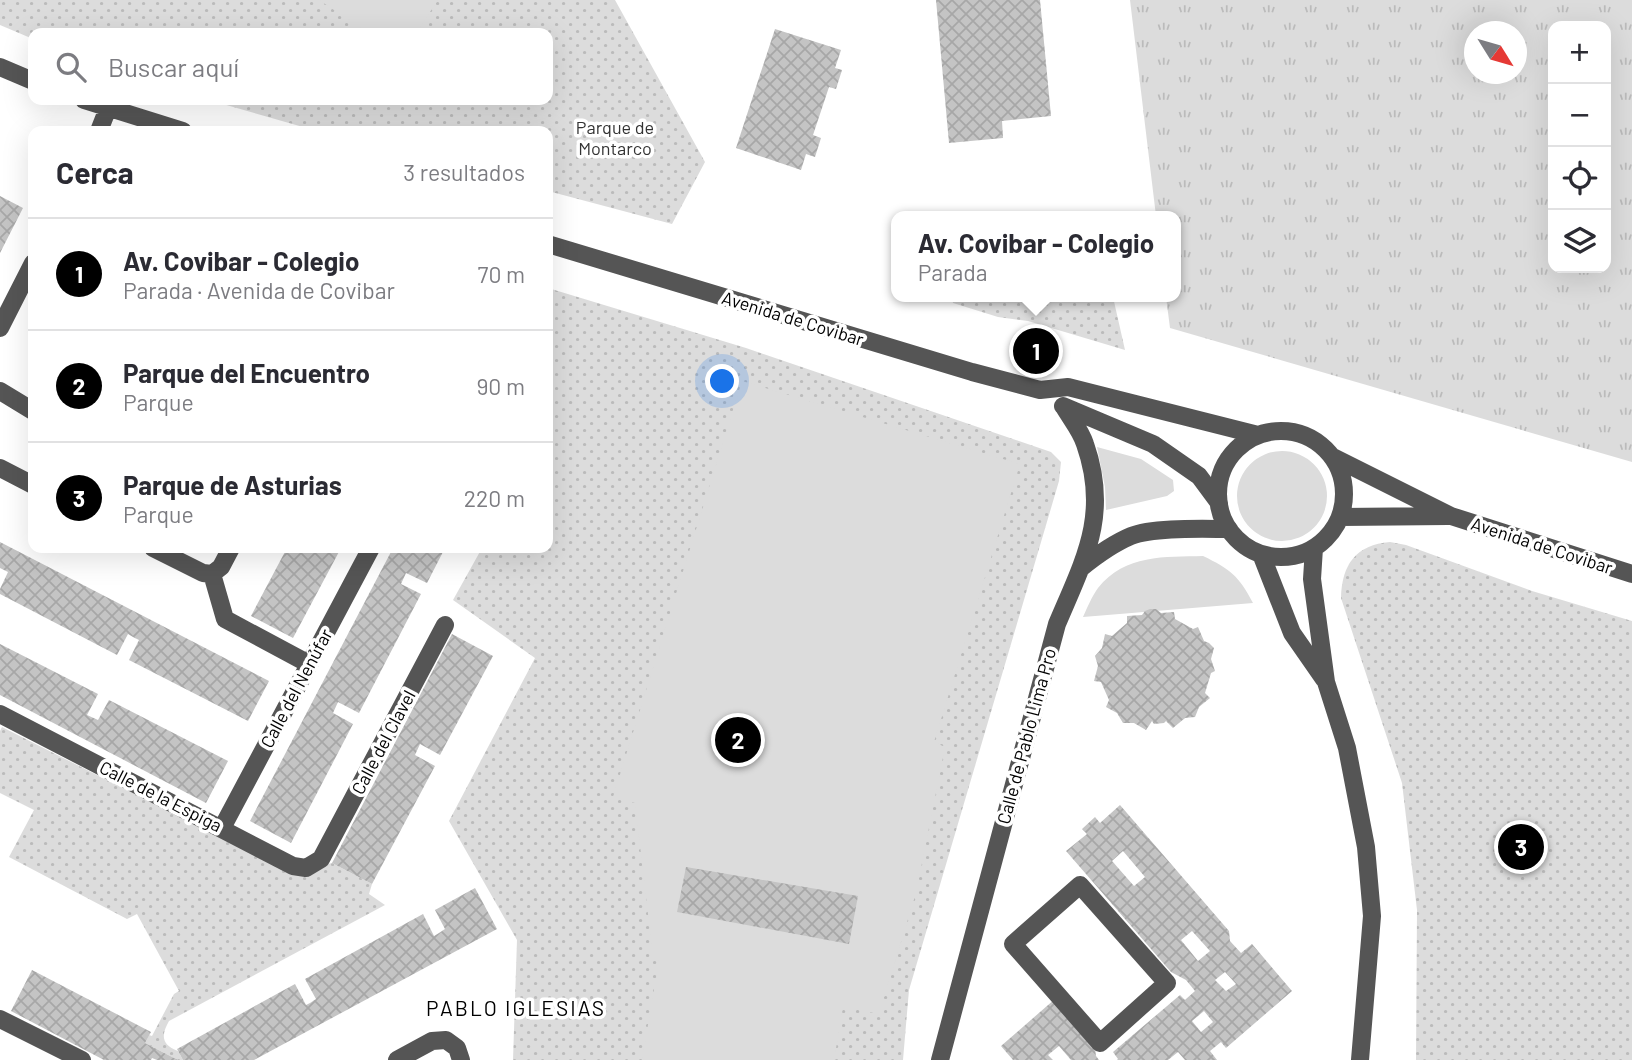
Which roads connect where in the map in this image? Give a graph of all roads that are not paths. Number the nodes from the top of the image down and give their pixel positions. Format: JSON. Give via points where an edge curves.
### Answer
{"nodes":[{"id":1,"x":0,"y":67,"type":"edge"},
{"id":2,"x":28,"y":79,"type":"edge"},
{"id":3,"x":99,"y":105,"type":"edge"},
{"id":4,"x":108,"y":108,"type":"junction"},
{"id":5,"x":101,"y":126,"type":"edge"},
{"id":6,"x":167,"y":126,"type":"edge"},
{"id":7,"x":553,"y":246,"type":"edge"},
{"id":8,"x":28,"y":273,"type":"edge"},
{"id":9,"x":0,"y":328,"type":"edge"},
{"id":10,"x":1040,"y":390,"type":"junction"},
{"id":11,"x":0,"y":391,"type":"edge"},
{"id":12,"x":1064,"y":407,"type":"junction"},
{"id":13,"x":28,"y":408,"type":"edge"},
{"id":14,"x":1258,"y":435,"type":"junction"},
{"id":15,"x":1333,"y":457,"type":"junction"},
{"id":16,"x":0,"y":468,"type":"edge"},
{"id":17,"x":28,"y":482,"type":"edge"},
{"id":18,"x":1219,"y":503,"type":"junction"},
{"id":19,"x":1451,"y":516,"type":"junction"},
{"id":20,"x":1340,"y":517,"type":"junction"},
{"id":21,"x":1229,"y":529,"type":"junction"},
{"id":22,"x":1314,"y":548,"type":"junction"},
{"id":23,"x":163,"y":553,"type":"edge"},
{"id":24,"x":228,"y":553,"type":"edge"},
{"id":25,"x":368,"y":553,"type":"edge"},
{"id":26,"x":1261,"y":554,"type":"junction"},
{"id":27,"x":1081,"y":568,"type":"junction"},
{"id":28,"x":212,"y":574,"type":"junction"},
{"id":29,"x":1632,"y":574,"type":"edge"},
{"id":30,"x":445,"y":625,"type":"dead end"},
{"id":31,"x":309,"y":664,"type":"junction"},
{"id":32,"x":1326,"y":682,"type":"junction"},
{"id":33,"x":0,"y":714,"type":"edge"},
{"id":34,"x":222,"y":828,"type":"junction"},
{"id":35,"x":321,"y":859,"type":"joint"},
{"id":36,"x":1167,"y":983,"type":"joint"},
{"id":37,"x":0,"y":1019,"type":"edge"},
{"id":38,"x":82,"y":1060,"type":"edge"},
{"id":39,"x":397,"y":1060,"type":"edge"},
{"id":40,"x":461,"y":1060,"type":"edge"},
{"id":41,"x":940,"y":1060,"type":"edge"},
{"id":42,"x":1360,"y":1060,"type":"edge"}],
"edges":[{"from":1,"to":2,"type":"street"},
{"from":3,"to":4,"type":"street"},
{"from":4,"to":5,"type":"street"},
{"from":4,"to":6,"type":"street"},
{"from":7,"to":10,"type":"street","name":"Avenida de Covibar"},
{"from":8,"to":9,"type":"street"},
{"from":10,"to":12,"type":"street","name":"Avenida de Covibar"},
{"from":10,"to":14,"type":"street","name":"Avenida de Covibar","via":[[1068,387]]},
{"from":11,"to":13,"type":"street"},
{"from":12,"to":18,"type":"street","name":"Avenida de Covibar","via":[[1153,444],[1199,477]]},
{"from":12,"to":27,"type":"street","name":"Avenida de Covibar","via":[[1085,442],[1097,489]]},
{"from":14,"to":15,"type":"street","via":[[1300,433]]},
{"from":14,"to":18,"type":"street","via":[[1240,446],[1227,462],[1219,482]]},
{"from":15,"to":19,"type":"street","name":"Avenida de Covibar"},
{"from":15,"to":20,"type":"street","via":[[1342,476]]},
{"from":16,"to":17,"type":"street"},
{"from":18,"to":21,"type":"street"},
{"from":19,"to":20,"type":"street","name":"Avenida de Covibar"},
{"from":19,"to":29,"type":"street","name":"Avenida de Covibar"},
{"from":20,"to":22,"type":"street"},
{"from":21,"to":26,"type":"street"},
{"from":21,"to":27,"type":"street","name":"Calle de Pablo Lima Pro","via":[[1134,534]]},
{"from":22,"to":26,"type":"street","via":[[1297,555]]},
{"from":22,"to":32,"type":"street","via":[[1312,579]]},
{"from":23,"to":28,"type":"street"},
{"from":24,"to":28,"type":"street"},
{"from":25,"to":31,"type":"street","name":"Calle del Nenúfar"},
{"from":26,"to":32,"type":"street","via":[[1292,633]]},
{"from":27,"to":41,"type":"street","name":"Calle de Pablo Lima Pro","via":[[1057,624]]},
{"from":28,"to":31,"type":"street","via":[[225,619]]},
{"from":30,"to":35,"type":"street","name":"Calle del Clavel"},
{"from":31,"to":34,"type":"street","name":"Calle del Nenúfar"},
{"from":32,"to":42,"type":"street","via":[[1347,748],[1366,848],[1372,916]]},
{"from":33,"to":34,"type":"street","name":"Calle de la Espiga"},
{"from":34,"to":35,"type":"street","name":"Calle de la Espiga","via":[[293,866],[306,868]]},
{"from":36,"to":36,"type":"street","via":[[1100,1043],[1013,944],[1080,885]]},
{"from":37,"to":38,"type":"street"},
{"from":39,"to":40,"type":"street","via":[[432,1041],[446,1040],[457,1048]]}]}
